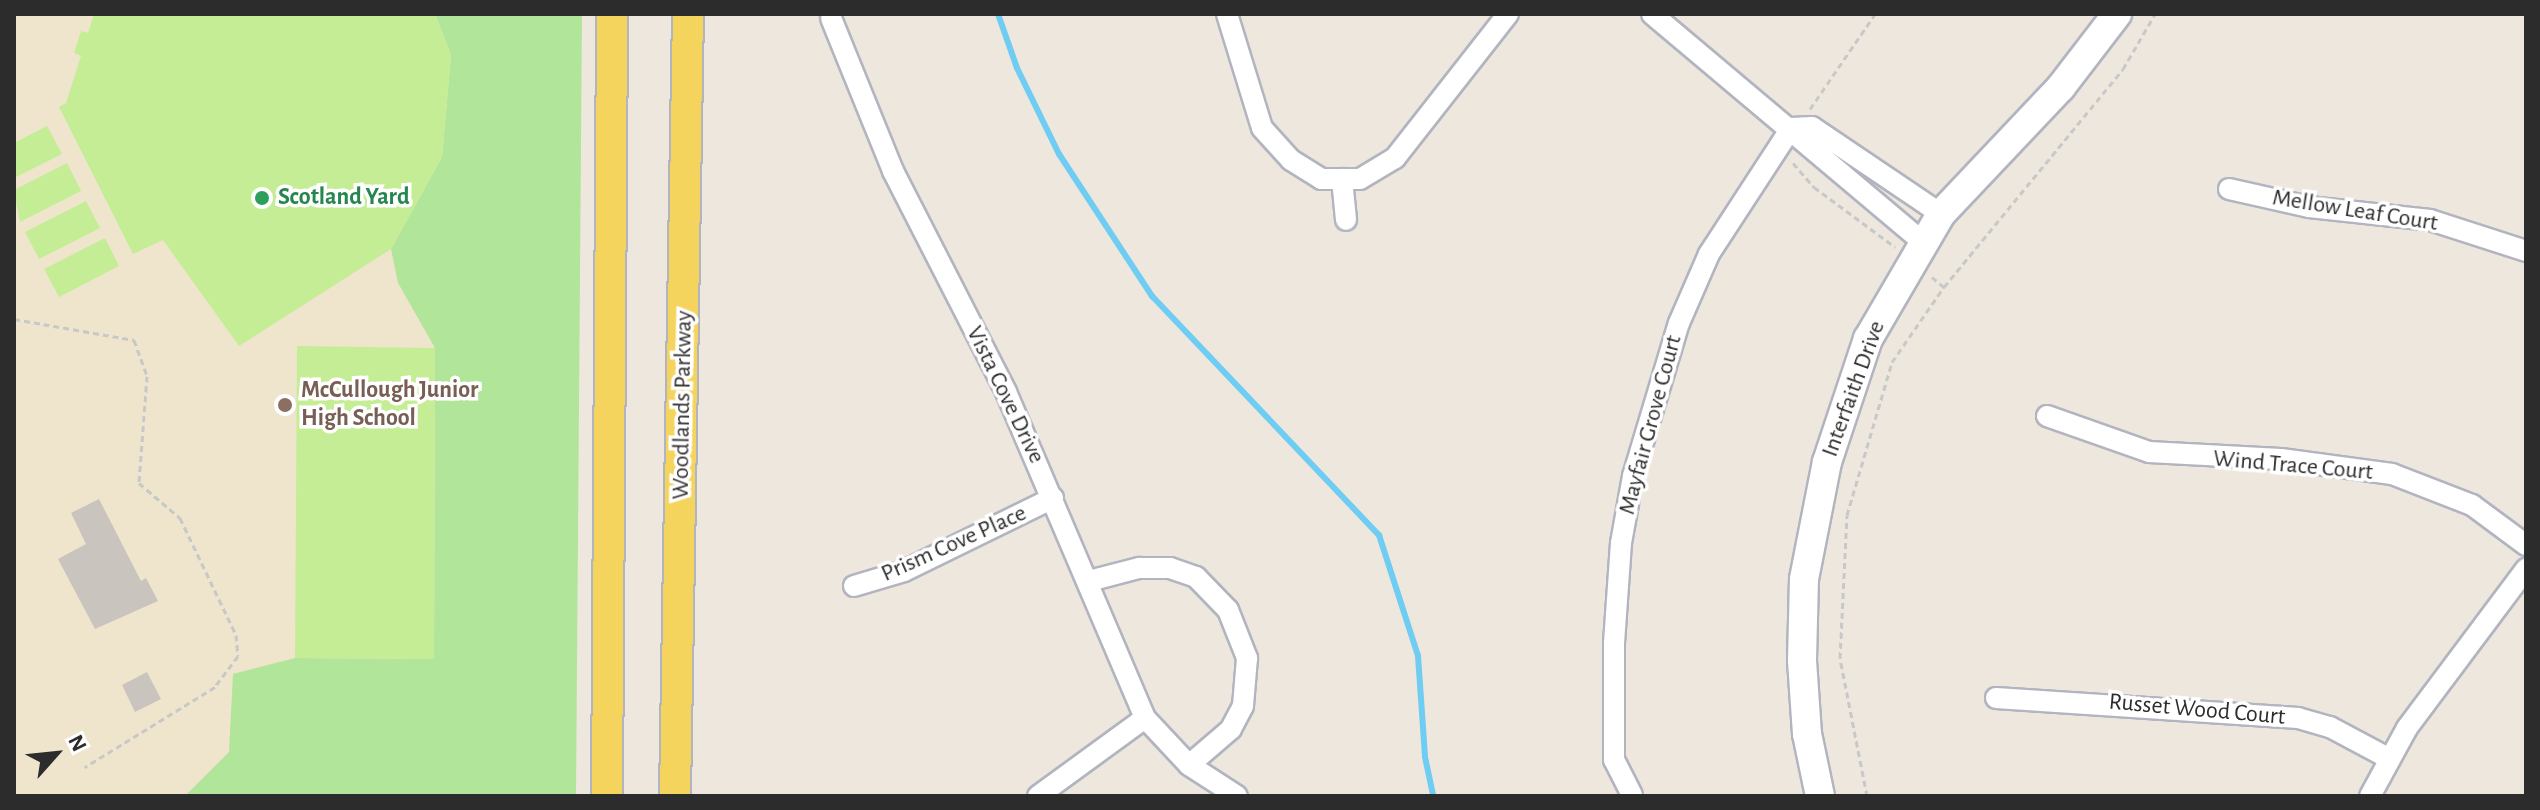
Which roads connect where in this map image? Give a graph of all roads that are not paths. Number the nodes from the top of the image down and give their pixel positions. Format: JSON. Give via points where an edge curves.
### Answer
{"nodes":[{"id":1,"x":612,"y":14,"type":"edge"},
{"id":2,"x":688,"y":14,"type":"edge"},
{"id":3,"x":1227,"y":14,"type":"edge"},
{"id":4,"x":1508,"y":14,"type":"edge"},
{"id":5,"x":1652,"y":14,"type":"edge"},
{"id":6,"x":2117,"y":14,"type":"edge"},
{"id":7,"x":831,"y":18,"type":"dead end"},
{"id":8,"x":1791,"y":128,"type":"junction"},
{"id":9,"x":1342,"y":179,"type":"junction"},
{"id":10,"x":2229,"y":189,"type":"dead end"},
{"id":11,"x":1941,"y":214,"type":"junction"},
{"id":12,"x":1346,"y":220,"type":"dead end"},
{"id":13,"x":1922,"y":241,"type":"junction"},
{"id":14,"x":2526,"y":251,"type":"edge"},
{"id":15,"x":2047,"y":416,"type":"dead end"},
{"id":16,"x":1053,"y":498,"type":"junction"},
{"id":17,"x":2526,"y":545,"type":"edge"},
{"id":18,"x":2526,"y":569,"type":"edge"},
{"id":19,"x":1089,"y":581,"type":"junction"},
{"id":20,"x":854,"y":586,"type":"dead end"},
{"id":21,"x":1996,"y":698,"type":"dead end"},
{"id":22,"x":1145,"y":718,"type":"junction"},
{"id":23,"x":2390,"y":759,"type":"junction"},
{"id":24,"x":1189,"y":765,"type":"junction"},
{"id":25,"x":1632,"y":795,"type":"edge"},
{"id":26,"x":607,"y":796,"type":"edge"},
{"id":27,"x":675,"y":796,"type":"edge"},
{"id":28,"x":1038,"y":796,"type":"edge"},
{"id":29,"x":1209,"y":796,"type":"edge"},
{"id":30,"x":1237,"y":796,"type":"edge"},
{"id":31,"x":1820,"y":796,"type":"edge"},
{"id":32,"x":2370,"y":796,"type":"edge"}],
"edges":[{"from":1,"to":26,"type":"main road"},
{"from":2,"to":27,"type":"main road","name":"Woodlands Parkway"},
{"from":3,"to":9,"type":"street","via":[[1262,128],[1291,160],[1321,179]]},
{"from":4,"to":9,"type":"street","via":[[1395,158],[1360,179]]},
{"from":5,"to":8,"type":"street"},
{"from":6,"to":11,"type":"street","name":"Interfaith Drive","via":[[2061,87]]},
{"from":7,"to":16,"type":"street","name":"Vista Cove Drive","via":[[893,171],[1006,392]]},
{"from":8,"to":11,"type":"street","via":[[1812,127]]},
{"from":8,"to":13,"type":"street","via":[[1802,144]]},
{"from":8,"to":25,"type":"street","name":"Mayfair Grove Court","via":[[1742,197],[1703,268],[1679,323],[1633,476],[1621,543],[1614,658],[1614,760]]},
{"from":9,"to":12,"type":"street"},
{"from":10,"to":14,"type":"street","name":"Mellow Leaf Court","via":[[2309,207],[2430,220]]},
{"from":11,"to":13,"type":"street","name":"Interfaith Drive"},
{"from":13,"to":31,"type":"street","name":"Interfaith Drive","via":[[1868,339],[1811,524],[1802,660],[1807,734]]},
{"from":15,"to":17,"type":"street","name":"Wind Trace Court","via":[[2149,452],[2281,459],[2392,474],[2472,505]]},
{"from":16,"to":19,"type":"street","name":"Vista Cove Drive"},
{"from":16,"to":20,"type":"street","name":"Prism Cove Place","via":[[904,571]]},
{"from":18,"to":23,"type":"street","via":[[2407,728]]},
{"from":19,"to":22,"type":"street","name":"Vista Cove Drive"},
{"from":19,"to":24,"type":"street","via":[[1139,568],[1170,568],[1196,577],[1228,610],[1247,658],[1243,706],[1231,729]]},
{"from":21,"to":23,"type":"street","name":"Russet Wood Court","via":[[2298,718],[2330,727]]},
{"from":22,"to":24,"type":"street","name":"Vista Cove Drive"},
{"from":22,"to":28,"type":"street"},
{"from":23,"to":32,"type":"street"},
{"from":24,"to":29,"type":"street","name":"Vista Cove Drive"},
{"from":24,"to":30,"type":"street","name":"Vista Cove Drive"}]}
